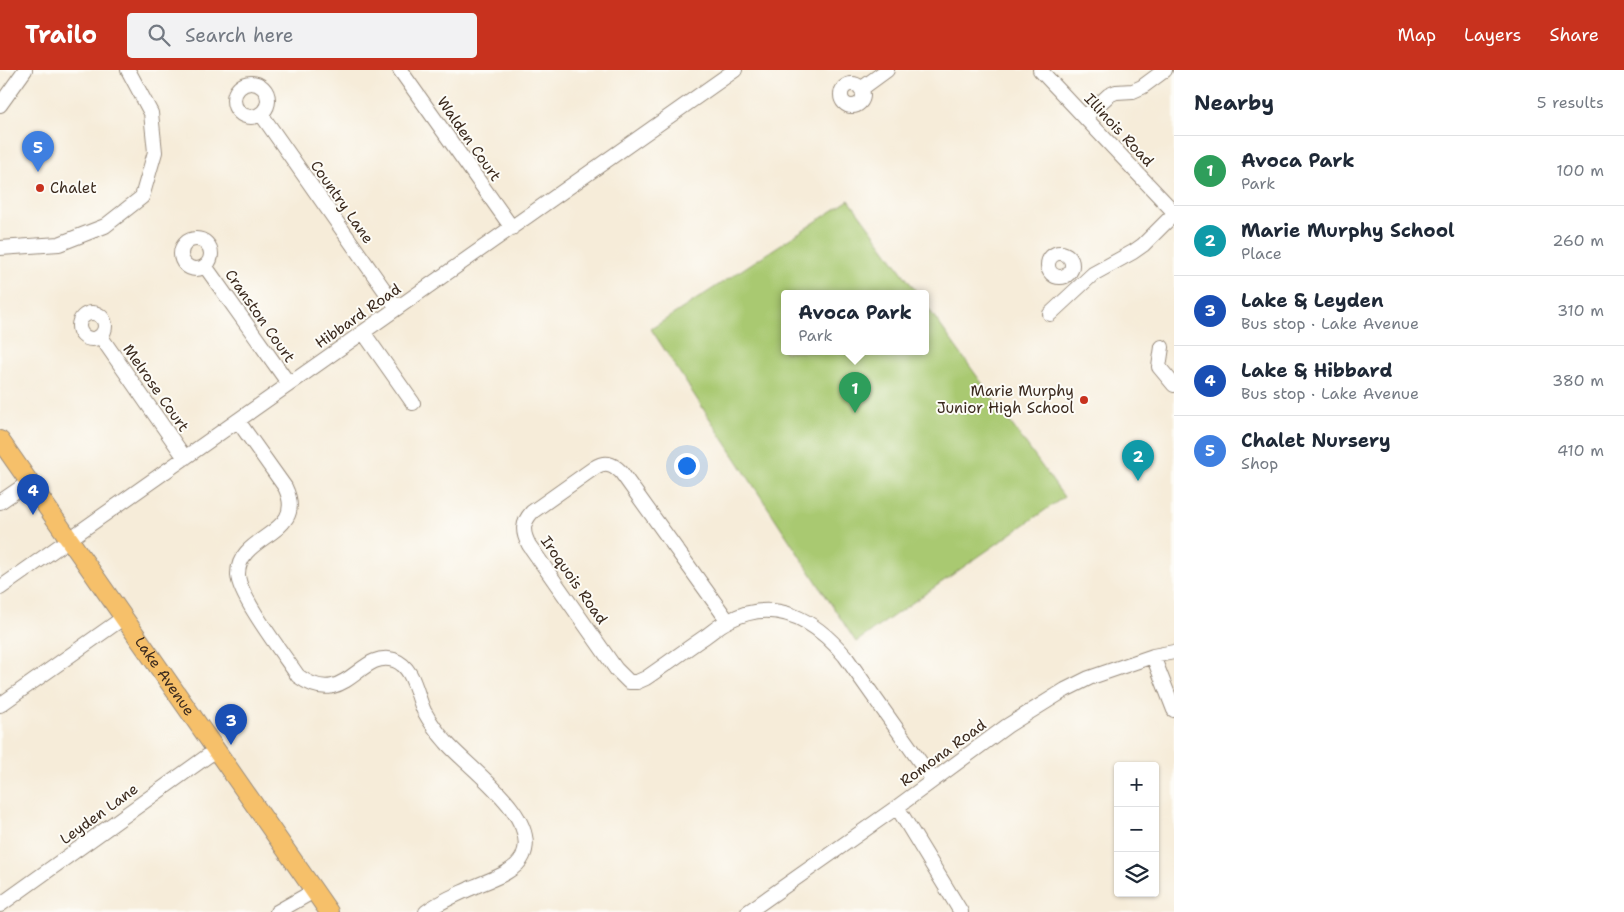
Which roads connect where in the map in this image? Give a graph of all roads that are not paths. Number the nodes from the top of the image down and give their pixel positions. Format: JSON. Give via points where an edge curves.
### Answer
{"nodes":[{"id":1,"x":25,"y":70,"type":"edge"},
{"id":2,"x":128,"y":70,"type":"edge"},
{"id":3,"x":400,"y":70,"type":"edge"},
{"id":4,"x":736,"y":70,"type":"edge"},
{"id":5,"x":887,"y":70,"type":"edge"},
{"id":6,"x":1040,"y":70,"type":"edge"},
{"id":7,"x":1165,"y":70,"type":"edge"},
{"id":8,"x":861,"y":89,"type":"dead end"},
{"id":9,"x":0,"y":105,"type":"edge"},
{"id":10,"x":261,"y":114,"type":"dead end"},
{"id":11,"x":1085,"y":118,"type":"junction"},
{"id":12,"x":1174,"y":213,"type":"edge"},
{"id":13,"x":512,"y":228,"type":"junction"},
{"id":14,"x":0,"y":247,"type":"edge"},
{"id":15,"x":1072,"y":263,"type":"dead end"},
{"id":16,"x":205,"y":266,"type":"dead end"},
{"id":17,"x":1093,"y":274,"type":"junction"},
{"id":18,"x":397,"y":308,"type":"junction"},
{"id":19,"x":1050,"y":314,"type":"dead end"},
{"id":20,"x":364,"y":332,"type":"junction"},
{"id":21,"x":100,"y":337,"type":"dead end"},
{"id":22,"x":1162,"y":347,"type":"dead end"},
{"id":23,"x":289,"y":384,"type":"junction"},
{"id":24,"x":1174,"y":385,"type":"edge"},
{"id":25,"x":413,"y":403,"type":"dead end"},
{"id":26,"x":238,"y":421,"type":"junction"},
{"id":27,"x":0,"y":440,"type":"edge"},
{"id":28,"x":186,"y":458,"type":"junction"},
{"id":29,"x":29,"y":482,"type":"junction"},
{"id":30,"x":0,"y":502,"type":"edge"},
{"id":31,"x":69,"y":540,"type":"junction"},
{"id":32,"x":0,"y":588,"type":"edge"},
{"id":33,"x":124,"y":618,"type":"junction"},
{"id":34,"x":728,"y":621,"type":"junction"},
{"id":35,"x":1174,"y":652,"type":"edge"},
{"id":36,"x":1153,"y":656,"type":"junction"},
{"id":37,"x":0,"y":705,"type":"edge"},
{"id":38,"x":1174,"y":710,"type":"edge"},
{"id":39,"x":216,"y":750,"type":"junction"},
{"id":40,"x":933,"y":780,"type":"junction"},
{"id":41,"x":897,"y":807,"type":"junction"},
{"id":42,"x":314,"y":891,"type":"junction"},
{"id":43,"x":0,"y":905,"type":"edge"},
{"id":44,"x":277,"y":912,"type":"edge"},
{"id":45,"x":329,"y":912,"type":"edge"},
{"id":46,"x":426,"y":912,"type":"edge"},
{"id":47,"x":748,"y":912,"type":"edge"},
{"id":48,"x":961,"y":912,"type":"edge"}],
"edges":[{"from":1,"to":9,"type":"street"},
{"from":2,"to":14,"type":"street","via":[[151,113],[155,152],[142,197],[105,226],[59,244]]},
{"from":3,"to":13,"type":"street","name":"Walden Court"},
{"from":4,"to":13,"type":"street","name":"Hibbard Road"},
{"from":5,"to":8,"type":"street"},
{"from":6,"to":11,"type":"street","name":"Illinois Road"},
{"from":7,"to":11,"type":"street","via":[[1142,87],[1109,95]]},
{"from":10,"to":18,"type":"street","name":"Country Lane"},
{"from":11,"to":12,"type":"street","name":"Illinois Road"},
{"from":12,"to":17,"type":"street","via":[[1134,252]]},
{"from":13,"to":18,"type":"street","name":"Hibbard Road"},
{"from":15,"to":17,"type":"street"},
{"from":16,"to":23,"type":"street","name":"Cranston Court"},
{"from":17,"to":19,"type":"street"},
{"from":18,"to":20,"type":"street","name":"Hibbard Road"},
{"from":20,"to":23,"type":"street","name":"Hibbard Road"},
{"from":20,"to":25,"type":"street"},
{"from":21,"to":28,"type":"street","name":"Melrose Court"},
{"from":22,"to":24,"type":"street","via":[[1159,367]]},
{"from":23,"to":26,"type":"street","name":"Hibbard Road"},
{"from":26,"to":28,"type":"street","name":"Hibbard Road"},
{"from":26,"to":46,"type":"street","via":[[290,497],[289,516],[244,555],[238,576],[252,608],[298,676],[308,683],[330,688],[383,659],[394,660],[404,666],[432,725],[462,759],[503,797],[520,822],[525,848],[516,865]]},
{"from":27,"to":29,"type":"main road","name":"Lake Avenue"},
{"from":28,"to":31,"type":"street","name":"Hibbard Road"},
{"from":29,"to":30,"type":"street"},
{"from":29,"to":31,"type":"main road","name":"Lake Avenue"},
{"from":31,"to":32,"type":"street","name":"Hibbard Road"},
{"from":31,"to":33,"type":"main road","name":"Lake Avenue"},
{"from":33,"to":37,"type":"street"},
{"from":33,"to":39,"type":"main road","name":"Lake Avenue"},
{"from":34,"to":34,"type":"street","name":"Iroquois Road","via":[[646,678],[629,682],[616,669],[529,545],[524,535],[526,518],[594,468],[608,463],[615,466]]},
{"from":34,"to":40,"type":"street","name":"Iroquois Road","via":[[759,611],[773,611],[803,619],[824,634],[845,656]]},
{"from":35,"to":36,"type":"street","name":"Romona Road"},
{"from":36,"to":38,"type":"street"},
{"from":36,"to":40,"type":"street","name":"Romona Road","via":[[1089,678],[1065,690],[1007,726]]},
{"from":39,"to":42,"type":"main road","name":"Lake Avenue"},
{"from":39,"to":43,"type":"street","name":"Leyden Lane"},
{"from":40,"to":41,"type":"street","name":"Romona Road"},
{"from":41,"to":47,"type":"street","name":"Romona Road"},
{"from":41,"to":48,"type":"street"},
{"from":42,"to":44,"type":"street"},
{"from":42,"to":45,"type":"main road","name":"Lake Avenue"}]}
